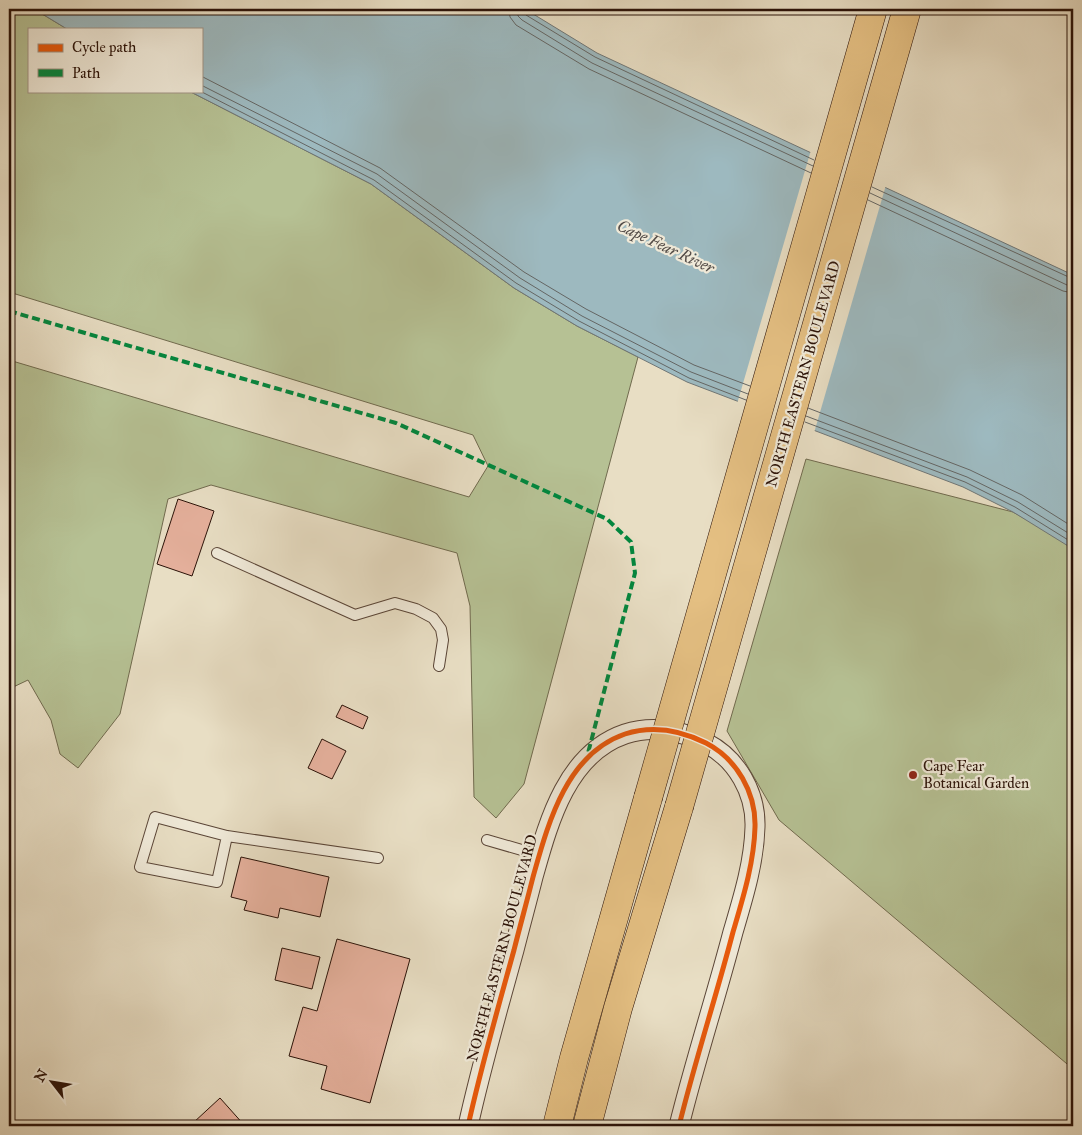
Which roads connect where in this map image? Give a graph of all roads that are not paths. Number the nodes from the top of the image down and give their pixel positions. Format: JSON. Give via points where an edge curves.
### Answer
{"nodes":[{"id":1,"x":873,"y":9,"type":"edge"},
{"id":2,"x":908,"y":9,"type":"edge"},
{"id":3,"x":217,"y":553,"type":"dead end"},
{"id":4,"x":439,"y":666,"type":"dead end"},
{"id":5,"x":226,"y":836,"type":"junction"},
{"id":6,"x":487,"y":840,"type":"dead end"},
{"id":7,"x":539,"y":855,"type":"junction"},
{"id":8,"x":378,"y":858,"type":"dead end"},
{"id":9,"x":468,"y":1126,"type":"edge"},
{"id":10,"x":557,"y":1126,"type":"edge"},
{"id":11,"x":587,"y":1126,"type":"edge"},
{"id":12,"x":680,"y":1126,"type":"edge"}],
"edges":[{"from":1,"to":10,"type":"highway","bridge":true},
{"from":2,"to":11,"type":"highway","name":"NORTH EASTERN BOULEVARD","bridge":true,"via":[[679,807],[618,1008]]},
{"from":3,"to":4,"type":"lane","via":[[355,615],[395,603],[416,609],[433,618],[441,629],[443,640]]},
{"from":5,"to":5,"type":"lane","via":[[154,817],[140,867],[217,882]]},
{"from":5,"to":8,"type":"lane"},
{"from":6,"to":7,"type":"lane"},
{"from":7,"to":9,"type":"street","name":"NORTH EASTERN BOULEVARD"},
{"from":7,"to":12,"type":"street","name":"NORTH EASTERN BOULEVARD","via":[[555,808],[576,771],[600,746],[616,737],[648,729],[663,729],[693,737],[720,752],[741,774],[755,814],[751,861]]}]}
